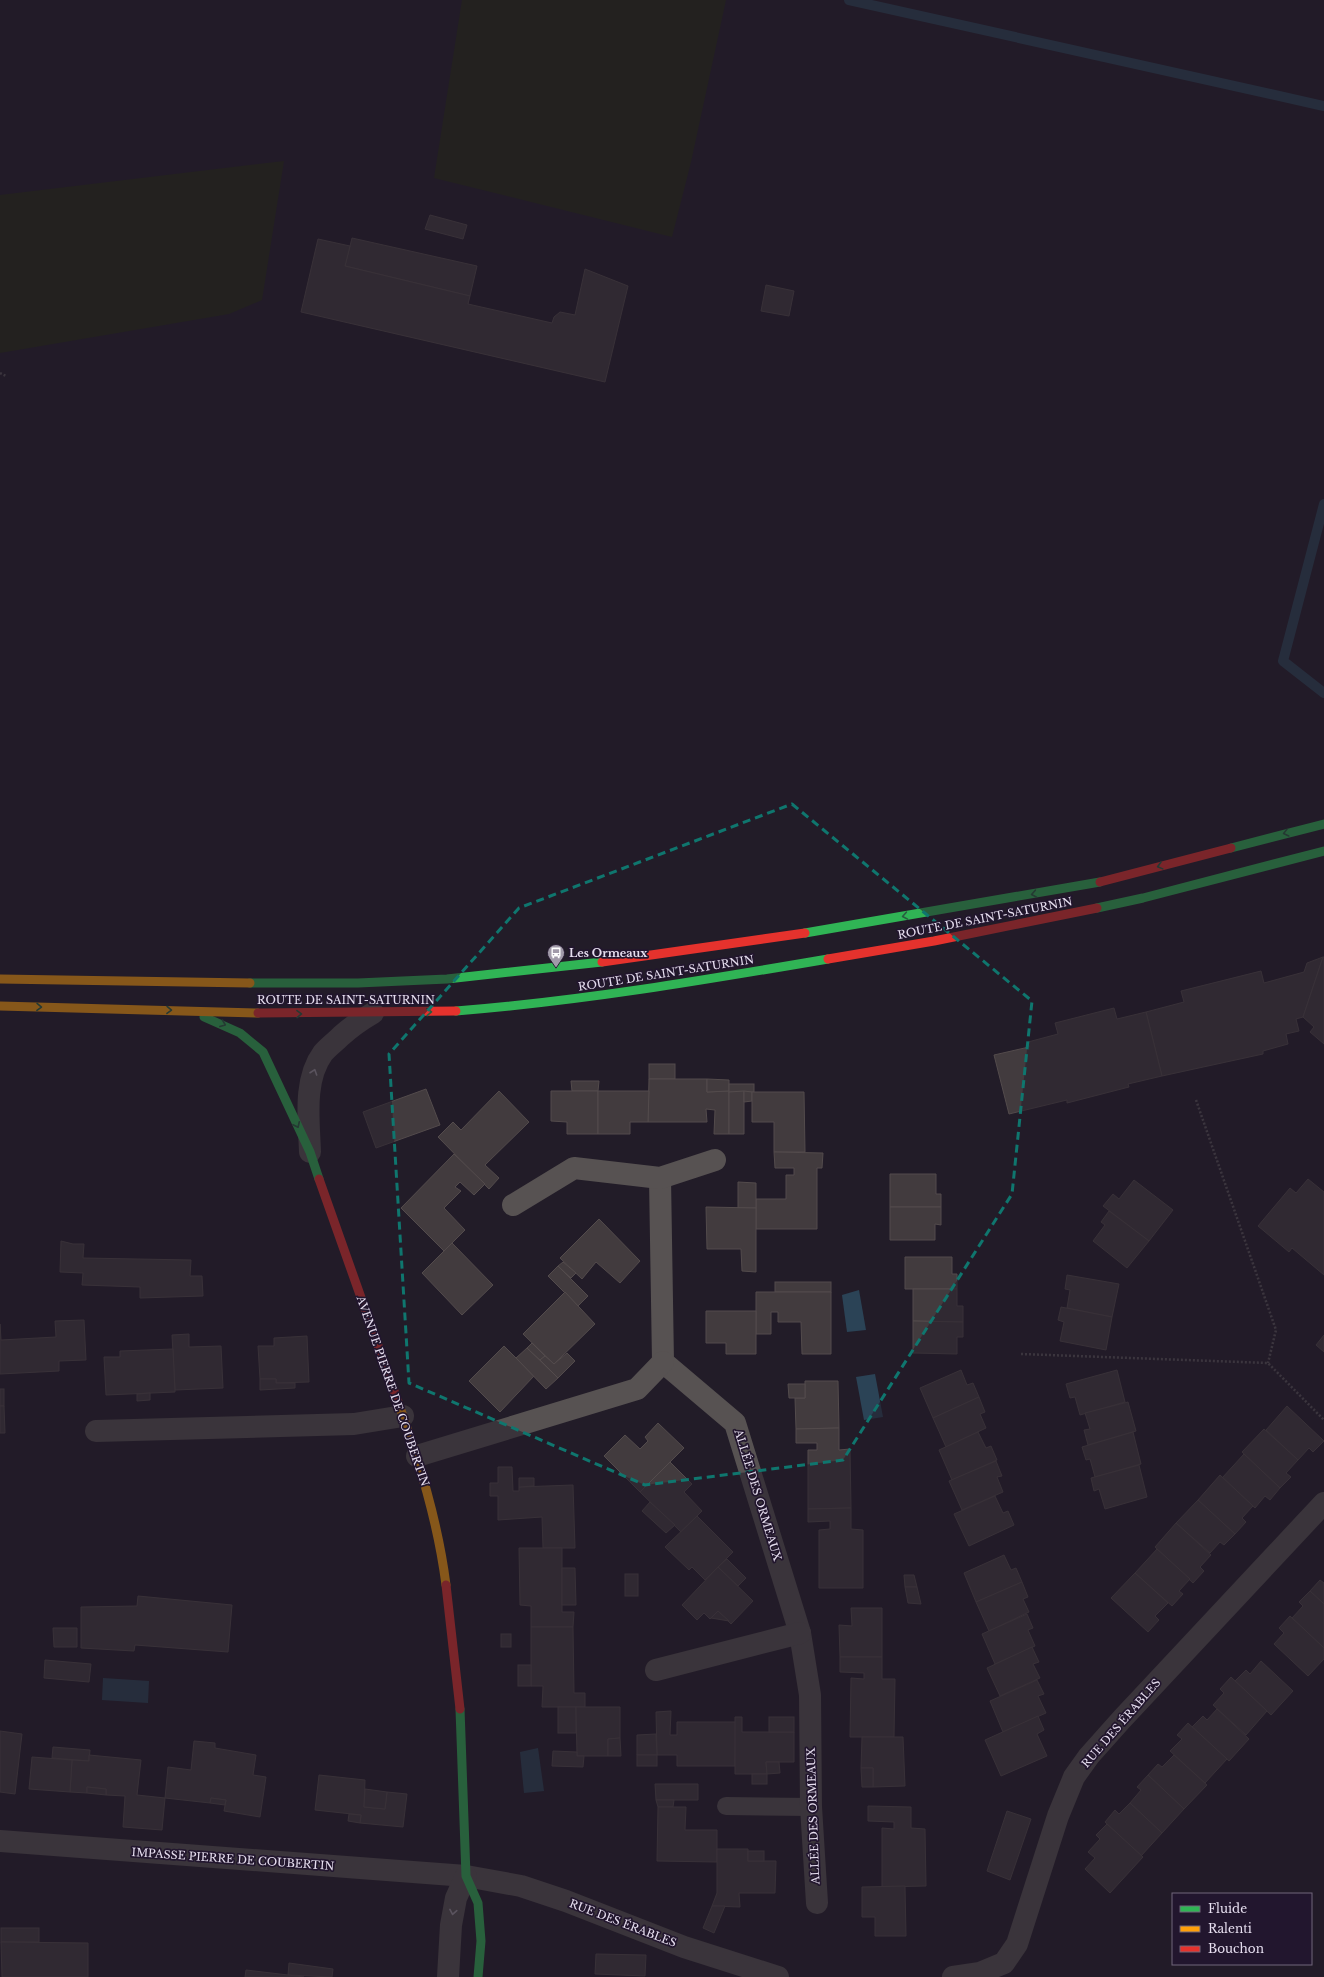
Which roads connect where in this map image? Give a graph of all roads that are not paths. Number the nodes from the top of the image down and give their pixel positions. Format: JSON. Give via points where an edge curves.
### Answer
{"nodes":[{"id":1,"x":1324,"y":824,"type":"edge"},
{"id":2,"x":1324,"y":851,"type":"edge"},
{"id":3,"x":0,"y":979,"type":"edge"},
{"id":4,"x":0,"y":1006,"type":"edge"},
{"id":5,"x":187,"y":1010,"type":"junction"},
{"id":6,"x":373,"y":1013,"type":"junction"},
{"id":7,"x":310,"y":1152,"type":"junction"},
{"id":8,"x":715,"y":1160,"type":"dead end"},
{"id":9,"x":660,"y":1178,"type":"junction"},
{"id":10,"x":513,"y":1205,"type":"dead end"},
{"id":11,"x":663,"y":1362,"type":"junction"},
{"id":12,"x":403,"y":1416,"type":"junction"},
{"id":13,"x":96,"y":1431,"type":"dead end"},
{"id":14,"x":417,"y":1456,"type":"junction"},
{"id":15,"x":1324,"y":1503,"type":"edge"},
{"id":16,"x":800,"y":1633,"type":"junction"},
{"id":17,"x":656,"y":1670,"type":"dead end"},
{"id":18,"x":726,"y":1806,"type":"dead end"},
{"id":19,"x":811,"y":1807,"type":"junction"},
{"id":20,"x":0,"y":1841,"type":"edge"},
{"id":21,"x":466,"y":1876,"type":"junction"},
{"id":22,"x":817,"y":1903,"type":"dead end"},
{"id":23,"x":982,"y":1975,"type":"edge"},
{"id":24,"x":448,"y":1977,"type":"edge"},
{"id":25,"x":478,"y":1977,"type":"edge"},
{"id":26,"x":778,"y":1977,"type":"edge"},
{"id":27,"x":953,"y":1977,"type":"edge"}],
"edges":[{"from":1,"to":3,"type":"main road","name":"ROUTE DE SAINT-SATURNIN","one_way":true,"via":[[1094,883],[808,933],[556,968],[447,979],[358,983]]},
{"from":6,"to":2,"type":"main road","name":"ROUTE DE SAINT-SATURNIN","one_way":true,"via":[[446,1012],[520,1006],[695,982],[918,944],[1051,918],[1143,898]]},
{"from":4,"to":5,"type":"main road","name":"ROUTE DE SAINT-SATURNIN","one_way":true},
{"from":5,"to":6,"type":"main road","name":"ROUTE DE SAINT-SATURNIN","one_way":true,"via":[[290,1014]]},
{"from":5,"to":7,"type":"main road","name":"AVENUE PIERRE DE COUBERTIN","one_way":true,"via":[[242,1033],[264,1052]]},
{"from":7,"to":6,"type":"street","name":"AVENUE PIERRE DE COUBERTIN","one_way":true,"via":[[309,1107],[312,1077],[317,1062],[330,1046],[359,1021]]},
{"from":7,"to":12,"type":"main road","name":"AVENUE PIERRE DE COUBERTIN"},
{"from":8,"to":9,"type":"street"},
{"from":9,"to":10,"type":"street","via":[[574,1168]]},
{"from":9,"to":11,"type":"street"},
{"from":11,"to":14,"type":"street","via":[[637,1388]]},
{"from":11,"to":16,"type":"street","name":"ALLÉE DES ORMEAUX","via":[[736,1423]]},
{"from":12,"to":13,"type":"street","via":[[354,1424]]},
{"from":12,"to":14,"type":"main road","name":"AVENUE PIERRE DE COUBERTIN"},
{"from":14,"to":21,"type":"main road","name":"AVENUE PIERRE DE COUBERTIN","via":[[442,1547],[462,1723]]},
{"from":15,"to":23,"type":"street","name":"RUE DES ÉRABLES","via":[[1118,1723],[1074,1777],[1058,1816],[1017,1944],[1004,1962]]},
{"from":16,"to":17,"type":"street"},
{"from":16,"to":19,"type":"street","name":"ALLÉE DES ORMEAUX","via":[[810,1695]]},
{"from":18,"to":19,"type":"lane"},
{"from":19,"to":22,"type":"street","name":"ALLÉE DES ORMEAUX"},
{"from":20,"to":21,"type":"street","name":"IMPASSE PIERRE DE COUBERTIN"},
{"from":21,"to":24,"type":"street","name":"AVENUE PIERRE DE COUBERTIN","one_way":true,"via":[[456,1898],[452,1918]]},
{"from":21,"to":25,"type":"main road","name":"AVENUE PIERRE DE COUBERTIN","via":[[478,1903],[481,1941]]},
{"from":21,"to":26,"type":"street","name":"RUE DES ÉRABLES","via":[[521,1886],[559,1898],[684,1947]]},
{"from":23,"to":27,"type":"street","name":"RUE DES ÉRABLES"}]}
